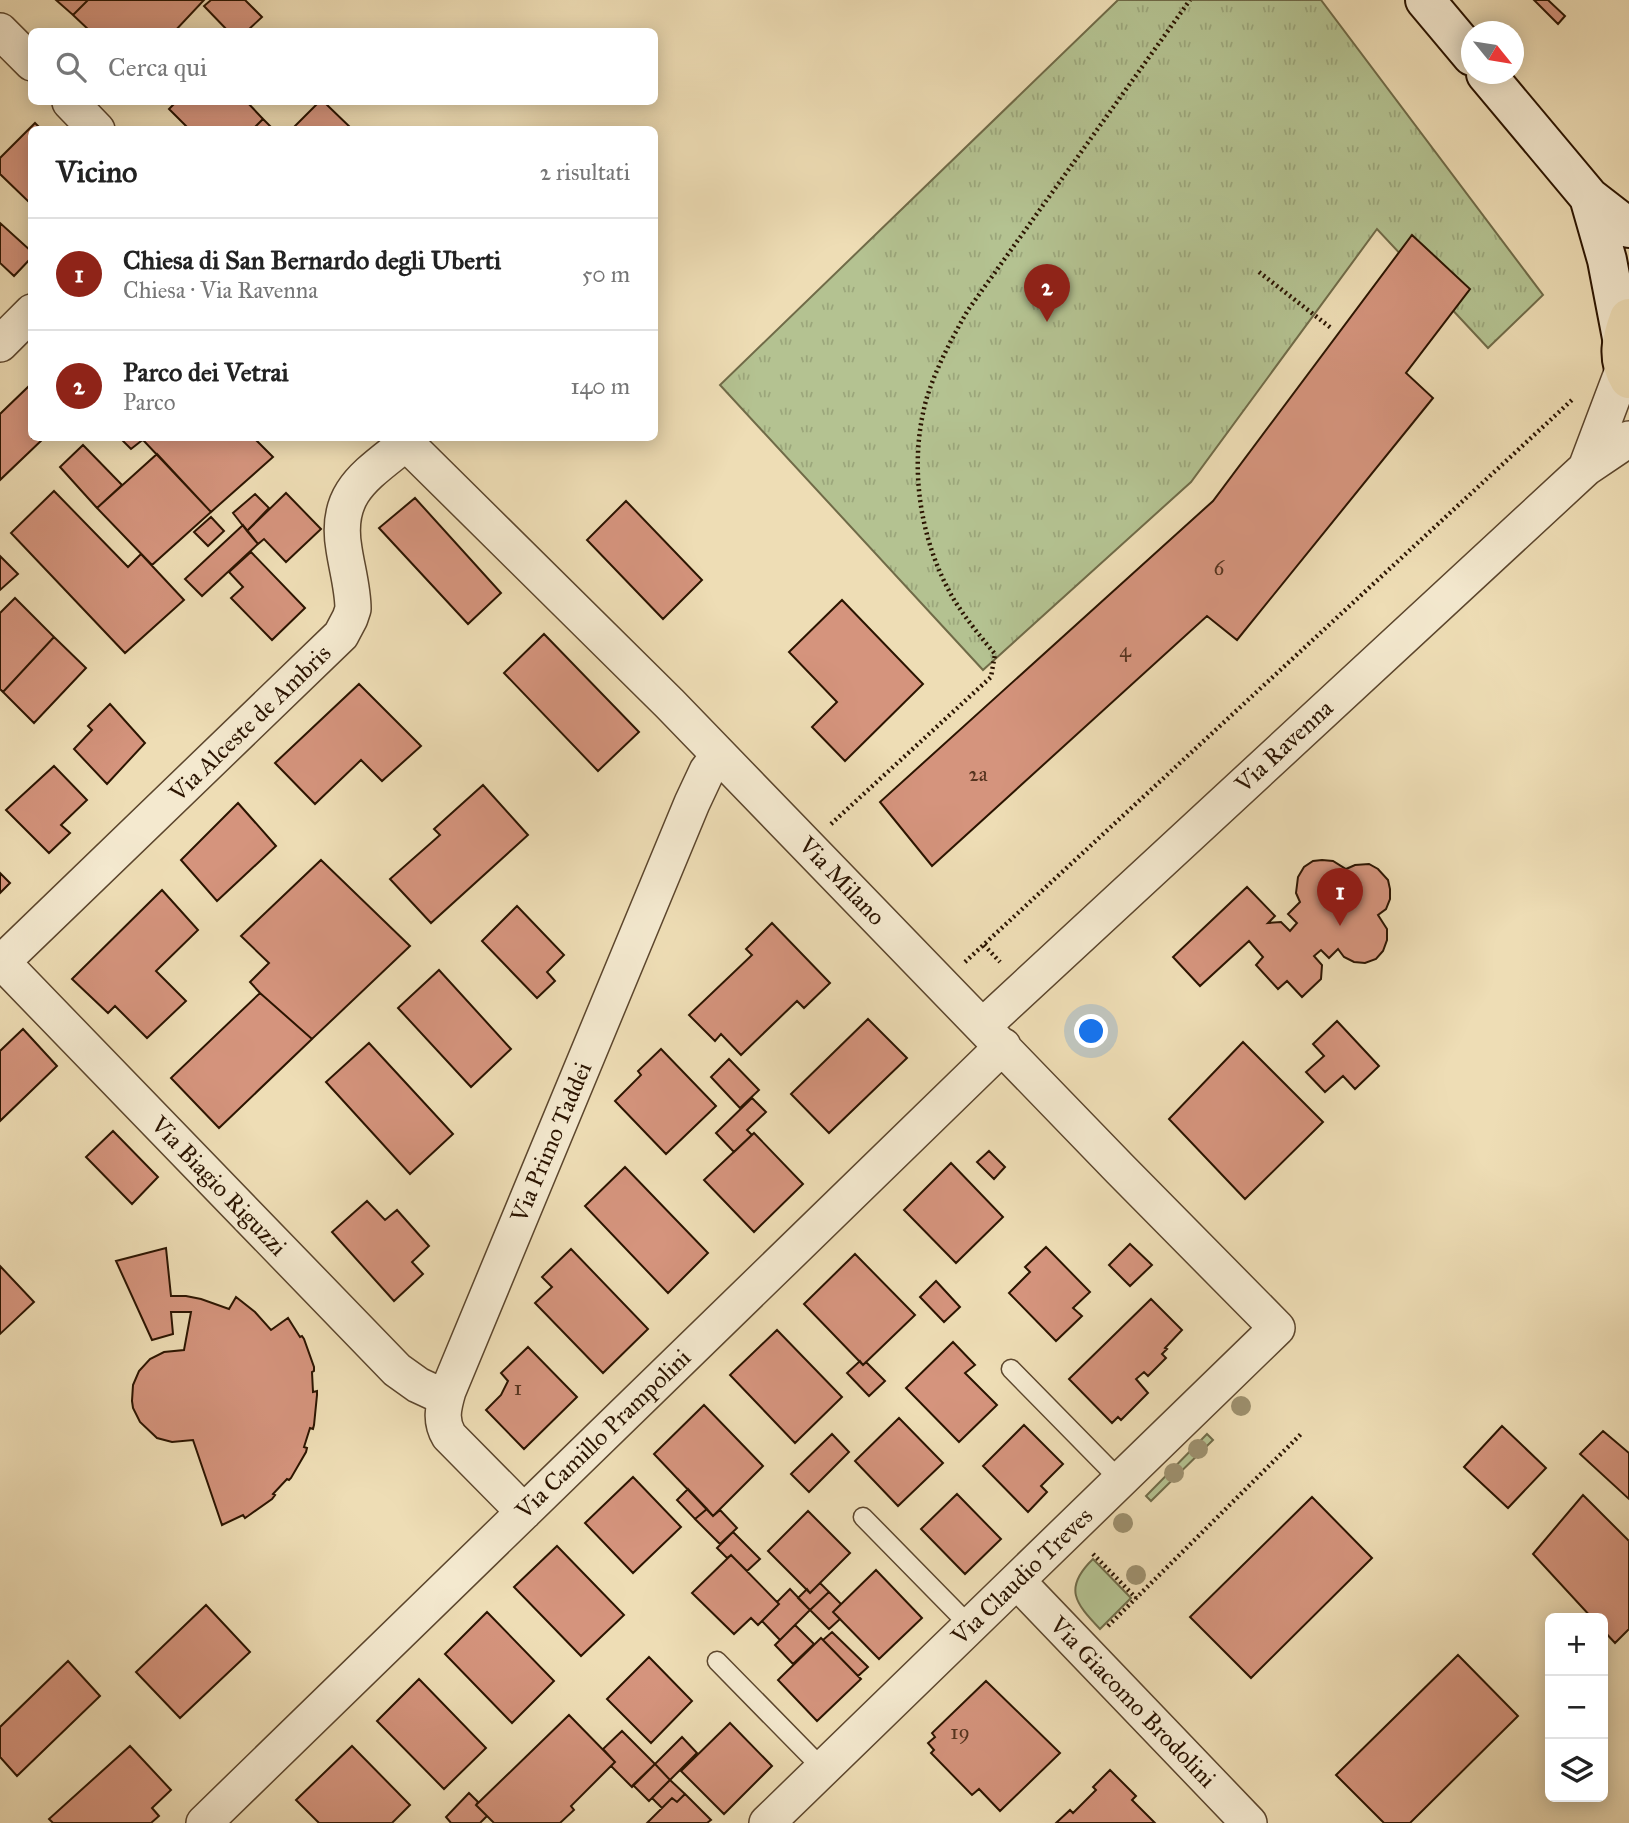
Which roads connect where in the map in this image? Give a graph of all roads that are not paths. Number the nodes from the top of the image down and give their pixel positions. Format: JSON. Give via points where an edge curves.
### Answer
{"nodes":[{"id":1,"x":1425,"y":0,"type":"edge"},
{"id":2,"x":0,"y":31,"type":"edge"},
{"id":3,"x":1461,"y":43,"type":"edge"},
{"id":4,"x":28,"y":59,"type":"edge"},
{"id":5,"x":1494,"y":84,"type":"edge"},
{"id":6,"x":72,"y":105,"type":"edge"},
{"id":7,"x":93,"y":126,"type":"edge"},
{"id":8,"x":1589,"y":197,"type":"junction"},
{"id":9,"x":1629,"y":228,"type":"edge"},
{"id":10,"x":28,"y":316,"type":"edge"},
{"id":11,"x":0,"y":344,"type":"edge"},
{"id":12,"x":1626,"y":351,"type":"edge"},
{"id":13,"x":1629,"y":439,"type":"edge"},
{"id":14,"x":402,"y":441,"type":"edge"},
{"id":15,"x":404,"y":441,"type":"edge"},
{"id":16,"x":1586,"y":468,"type":"junction"},
{"id":17,"x":719,"y":755,"type":"junction"},
{"id":18,"x":1,"y":963,"type":"edge"},
{"id":19,"x":993,"y":1036,"type":"junction"},
{"id":20,"x":1278,"y":1328,"type":"joint"},
{"id":21,"x":1011,"y":1369,"type":"dead end"},
{"id":22,"x":446,"y":1398,"type":"junction"},
{"id":23,"x":1121,"y":1481,"type":"junction"},
{"id":24,"x":524,"y":1512,"type":"junction"},
{"id":25,"x":863,"y":1517,"type":"dead end"},
{"id":26,"x":1017,"y":1581,"type":"junction"},
{"id":27,"x":970,"y":1626,"type":"junction"},
{"id":28,"x":717,"y":1661,"type":"dead end"},
{"id":29,"x":824,"y":1769,"type":"junction"},
{"id":30,"x":204,"y":1823,"type":"edge"},
{"id":31,"x":767,"y":1823,"type":"edge"},
{"id":32,"x":1249,"y":1823,"type":"edge"}],
"edges":[{"from":1,"to":3,"type":"main road"},
{"from":2,"to":4,"type":"street"},
{"from":5,"to":8,"type":"main road"},
{"from":6,"to":7,"type":"street"},
{"from":8,"to":9,"type":"main road"},
{"from":8,"to":12,"type":"main road"},
{"from":10,"to":11,"type":"street"},
{"from":12,"to":16,"type":"street"},
{"from":13,"to":16,"type":"street"},
{"from":14,"to":18,"type":"street","name":"Via Alceste de Ambris","via":[[361,481],[344,511],[341,530],[353,609],[341,635]]},
{"from":15,"to":17,"type":"street","name":"Via Milano"},
{"from":16,"to":19,"type":"street","name":"Via Ravenna"},
{"from":17,"to":19,"type":"street","name":"Via Milano"},
{"from":17,"to":22,"type":"street","name":"Via Primo Taddei","via":[[692,803]]},
{"from":18,"to":22,"type":"street","name":"Via Biagio Riguzzi","via":[[397,1370]]},
{"from":19,"to":20,"type":"street","name":"Via Milano"},
{"from":19,"to":24,"type":"street","name":"Via Camillo Prampolini"},
{"from":20,"to":23,"type":"street","name":"Via Claudio Treves"},
{"from":21,"to":23,"type":"lane"},
{"from":22,"to":24,"type":"street","name":"Via Primo Taddei","via":[[443,1418],[449,1436]]},
{"from":23,"to":26,"type":"street","name":"Via Claudio Treves"},
{"from":24,"to":30,"type":"street","name":"Via Camillo Prampolini"},
{"from":25,"to":27,"type":"lane"},
{"from":26,"to":27,"type":"street","name":"Via Claudio Treves"},
{"from":26,"to":32,"type":"street","name":"Via Giacomo Brodolini"},
{"from":27,"to":29,"type":"street","name":"Via Claudio Treves"},
{"from":28,"to":29,"type":"lane"},
{"from":29,"to":31,"type":"street","name":"Via Claudio Treves"}]}
